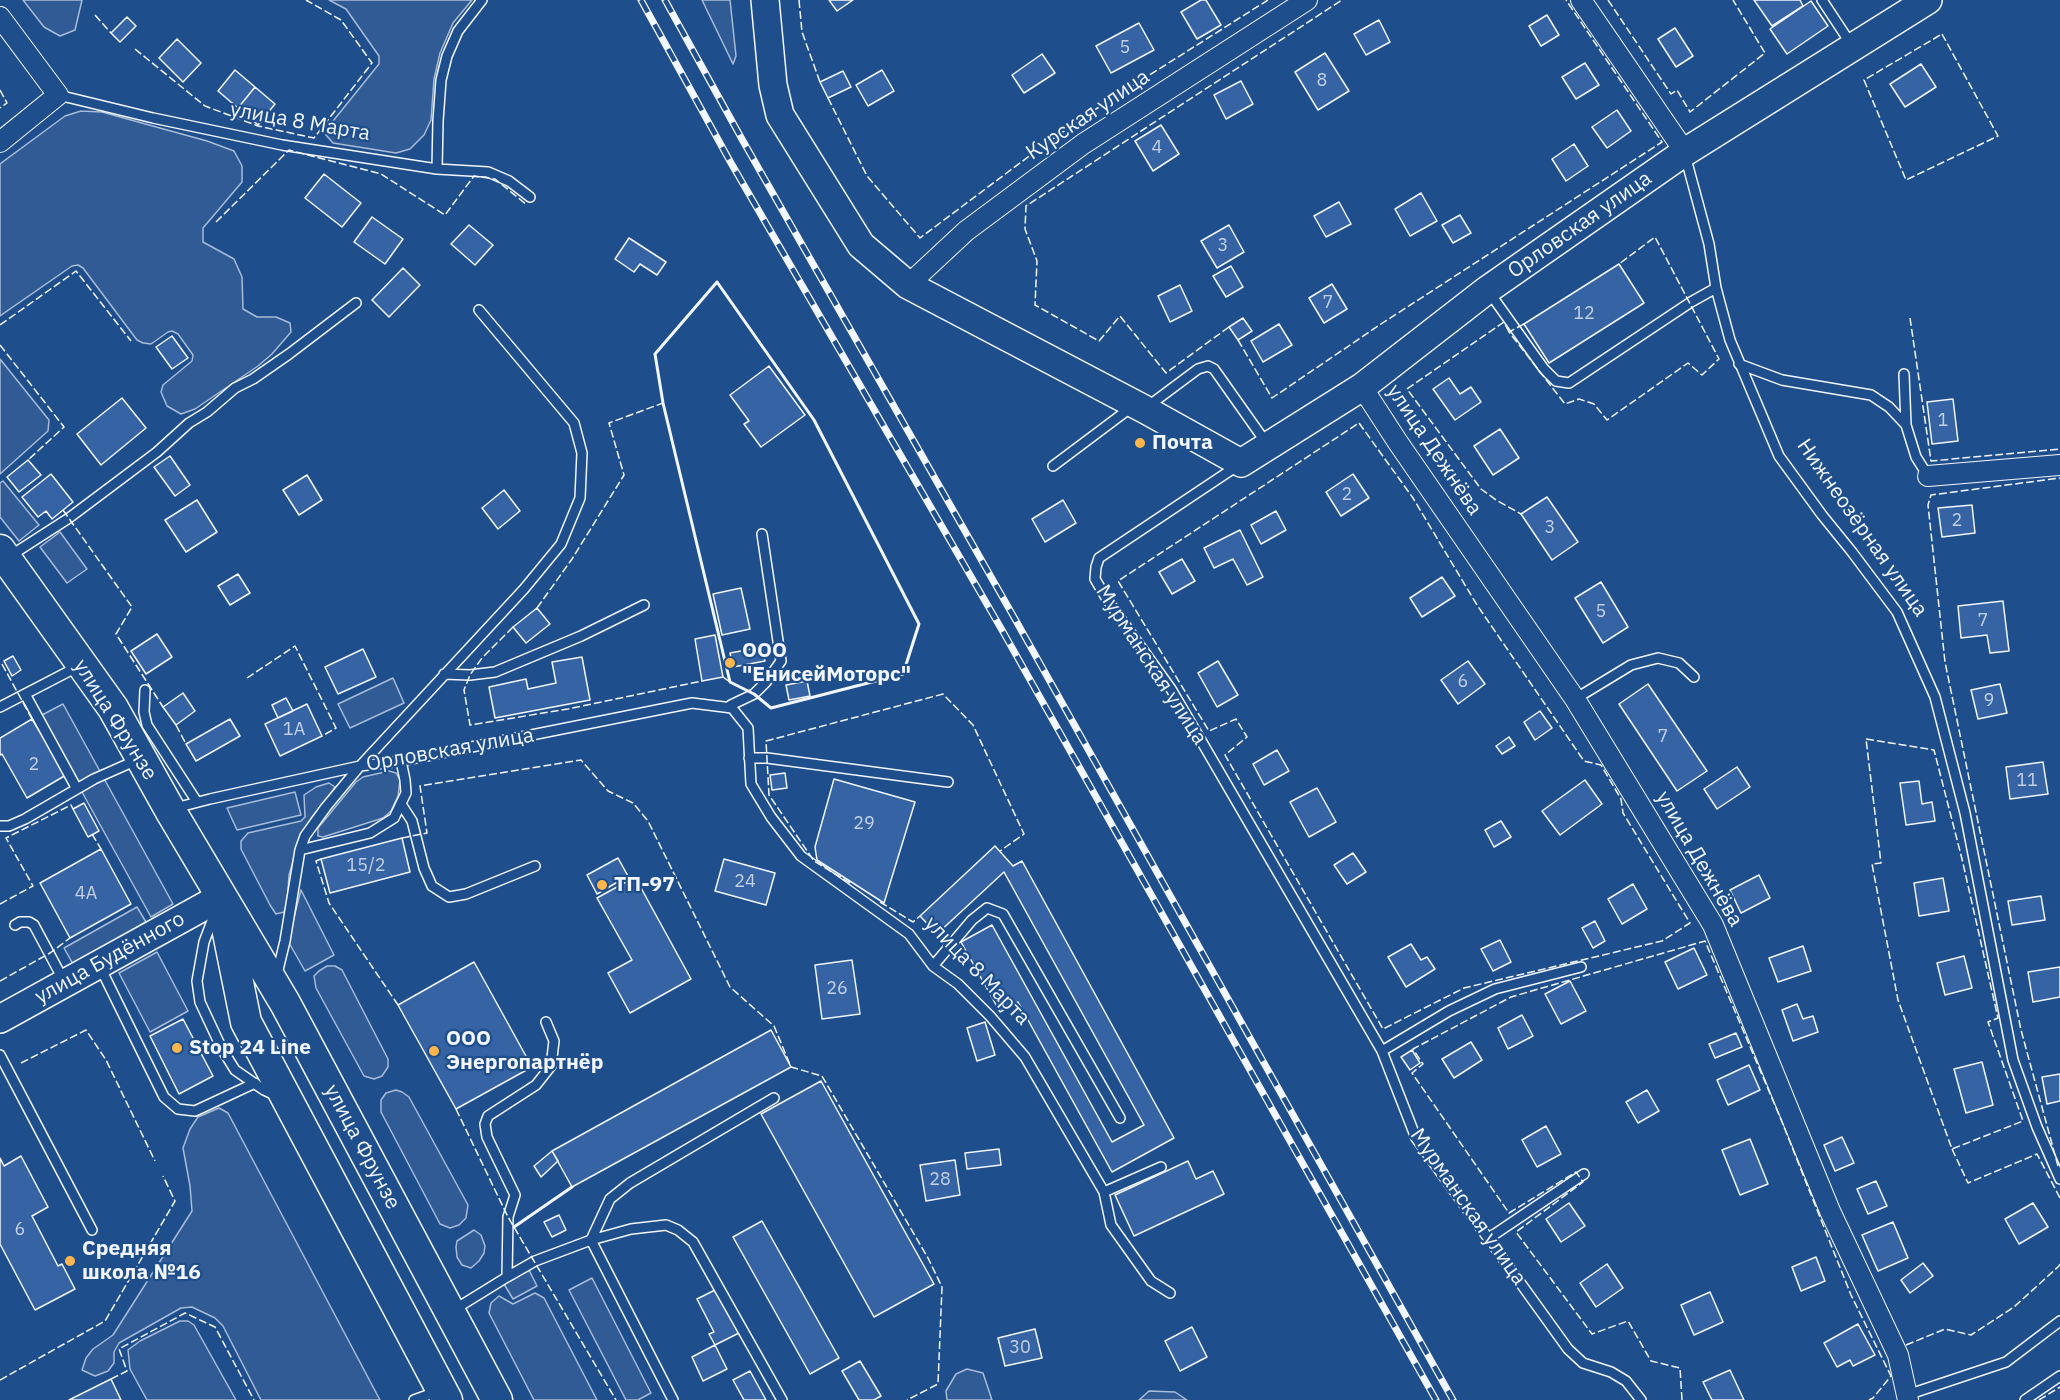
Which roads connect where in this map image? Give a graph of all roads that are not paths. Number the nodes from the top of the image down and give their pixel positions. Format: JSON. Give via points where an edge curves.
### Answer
{"nodes":[{"id":1,"x":482,"y":0,"type":"edge"},
{"id":2,"x":765,"y":0,"type":"edge"},
{"id":3,"x":1307,"y":0,"type":"edge"},
{"id":4,"x":1581,"y":0,"type":"edge"},
{"id":5,"x":1822,"y":0,"type":"edge"},
{"id":6,"x":1928,"y":0,"type":"edge"},
{"id":7,"x":0,"y":17,"type":"edge"},
{"id":8,"x":1853,"y":46,"type":"junction"},
{"id":9,"x":58,"y":95,"type":"junction"},
{"id":10,"x":0,"y":142,"type":"edge"},
{"id":11,"x":1685,"y":152,"type":"junction"},
{"id":12,"x":438,"y":169,"type":"junction"},
{"id":13,"x":530,"y":197,"type":"dead end"},
{"id":14,"x":908,"y":285,"type":"junction"},
{"id":15,"x":1716,"y":288,"type":"junction"},
{"id":16,"x":1487,"y":290,"type":"junction"},
{"id":17,"x":356,"y":303,"type":"dead end"},
{"id":18,"x":479,"y":310,"type":"dead end"},
{"id":19,"x":1739,"y":364,"type":"junction"},
{"id":20,"x":1904,"y":374,"type":"dead end"},
{"id":21,"x":1362,"y":387,"type":"junction"},
{"id":22,"x":1140,"y":407,"type":"junction"},
{"id":23,"x":1906,"y":425,"type":"junction"},
{"id":24,"x":1268,"y":446,"type":"junction"},
{"id":25,"x":1241,"y":463,"type":"junction"},
{"id":26,"x":2060,"y":465,"type":"edge"},
{"id":27,"x":1053,"y":466,"type":"dead end"},
{"id":28,"x":1928,"y":476,"type":"joint"},
{"id":29,"x":762,"y":534,"type":"dead end"},
{"id":30,"x":3,"y":554,"type":"edge"},
{"id":31,"x":644,"y":604,"type":"dead end"},
{"id":32,"x":81,"y":665,"type":"junction"},
{"id":33,"x":444,"y":674,"type":"junction"},
{"id":34,"x":1694,"y":677,"type":"dead end"},
{"id":35,"x":145,"y":690,"type":"dead end"},
{"id":36,"x":25,"y":694,"type":"junction"},
{"id":37,"x":1575,"y":699,"type":"junction"},
{"id":38,"x":0,"y":707,"type":"edge"},
{"id":39,"x":732,"y":708,"type":"junction"},
{"id":40,"x":749,"y":758,"type":"junction"},
{"id":41,"x":141,"y":759,"type":"junction"},
{"id":42,"x":401,"y":761,"type":"junction"},
{"id":43,"x":360,"y":766,"type":"junction"},
{"id":44,"x":948,"y":782,"type":"dead end"},
{"id":45,"x":77,"y":789,"type":"junction"},
{"id":46,"x":401,"y":804,"type":"junction"},
{"id":47,"x":183,"y":806,"type":"junction"},
{"id":48,"x":0,"y":826,"type":"edge"},
{"id":49,"x":300,"y":850,"type":"junction"},
{"id":50,"x":535,"y":866,"type":"dead end"},
{"id":51,"x":221,"y":897,"type":"junction"},
{"id":52,"x":15,"y":925,"type":"dead end"},
{"id":53,"x":99,"y":965,"type":"junction"},
{"id":54,"x":933,"y":966,"type":"junction"},
{"id":55,"x":1581,"y":967,"type":"dead end"},
{"id":56,"x":66,"y":983,"type":"junction"},
{"id":57,"x":274,"y":985,"type":"junction"},
{"id":58,"x":0,"y":1019,"type":"edge"},
{"id":59,"x":546,"y":1022,"type":"dead end"},
{"id":60,"x":1382,"y":1051,"type":"junction"},
{"id":61,"x":0,"y":1055,"type":"edge"},
{"id":62,"x":255,"y":1083,"type":"junction"},
{"id":63,"x":774,"y":1098,"type":"dead end"},
{"id":64,"x":288,"y":1100,"type":"junction"},
{"id":65,"x":1120,"y":1118,"type":"dead end"},
{"id":66,"x":1161,"y":1167,"type":"dead end"},
{"id":67,"x":1584,"y":1174,"type":"dead end"},
{"id":68,"x":2060,"y":1179,"type":"edge"},
{"id":69,"x":1104,"y":1192,"type":"junction"},
{"id":70,"x":92,"y":1230,"type":"dead end"},
{"id":71,"x":1489,"y":1238,"type":"junction"},
{"id":72,"x":591,"y":1240,"type":"junction"},
{"id":73,"x":507,"y":1277,"type":"junction"},
{"id":74,"x":1170,"y":1293,"type":"dead end"},
{"id":75,"x":450,"y":1312,"type":"junction"},
{"id":76,"x":2060,"y":1321,"type":"edge"},
{"id":77,"x":2060,"y":1376,"type":"edge"},
{"id":78,"x":444,"y":1395,"type":"edge"},
{"id":79,"x":1908,"y":1397,"type":"edge"},
{"id":80,"x":414,"y":1400,"type":"edge"},
{"id":81,"x":497,"y":1400,"type":"edge"},
{"id":82,"x":674,"y":1400,"type":"edge"},
{"id":83,"x":782,"y":1400,"type":"edge"},
{"id":84,"x":1641,"y":1400,"type":"edge"},
{"id":85,"x":2025,"y":1400,"type":"edge"}],
"edges":[{"from":1,"to":12,"type":"lane","via":[[458,31],[447,56],[441,80]]},
{"from":2,"to":14,"type":"main road","via":[[773,85],[780,115],[861,245]]},
{"from":3,"to":14,"type":"street","name":"Курская улица","via":[[1083,144],[966,231]]},
{"from":4,"to":11,"type":"street","name":"Нижнеозёрная улица"},
{"from":5,"to":8,"type":"lane"},
{"from":6,"to":8,"type":"main road","name":"Орловская улица"},
{"from":7,"to":9,"type":"street"},
{"from":8,"to":11,"type":"main road","name":"Орловская улица"},
{"from":9,"to":10,"type":"street"},
{"from":9,"to":12,"type":"lane","name":"улица 8 Марта","via":[[282,145]]},
{"from":11,"to":15,"type":"lane","name":"Нижнеозёрная улица"},
{"from":11,"to":16,"type":"main road","name":"Орловская улица"},
{"from":12,"to":13,"type":"lane","name":"улица 8 Марта","via":[[488,172],[509,181]]},
{"from":14,"to":22,"type":"main road"},
{"from":15,"to":16,"type":"lane","via":[[1569,383],[1556,381],[1544,369]]},
{"from":15,"to":19,"type":"lane","name":"Нижнеозёрная улица"},
{"from":16,"to":21,"type":"main road","name":"Орловская улица"},
{"from":17,"to":30,"type":"lane","via":[[289,354],[235,388],[69,518]]},
{"from":18,"to":33,"type":"lane","via":[[574,423],[582,453],[580,498],[561,544]]},
{"from":19,"to":23,"type":"lane","via":[[1782,380],[1871,395]]},
{"from":19,"to":68,"type":"lane","name":"Нижнеозёрная улица","via":[[1779,456],[1897,612],[1935,697],[1965,813],[2013,1060]]},
{"from":20,"to":23,"type":"lane"},
{"from":21,"to":24,"type":"main road","name":"Орловская улица"},
{"from":21,"to":37,"type":"street","name":"улица Дежнёва"},
{"from":22,"to":24,"type":"lane","via":[[1208,366]]},
{"from":22,"to":25,"type":"main road"},
{"from":22,"to":27,"type":"lane"},
{"from":23,"to":28,"type":"lane","via":[[1916,457]]},
{"from":24,"to":25,"type":"main road","name":"Орловская улица"},
{"from":25,"to":60,"type":"lane","name":"Мурманская улица","via":[[1100,558],[1095,579],[1171,689]]},
{"from":26,"to":28,"type":"street"},
{"from":29,"to":39,"type":"lane","via":[[781,661],[754,694],[731,705]]},
{"from":30,"to":32,"type":"main road","name":"улица Фрунзе"},
{"from":31,"to":33,"type":"lane","via":[[495,672]]},
{"from":32,"to":36,"type":"lane"},
{"from":32,"to":41,"type":"main road","name":"улица Фрунзе","via":[[113,708]]},
{"from":33,"to":43,"type":"lane"},
{"from":34,"to":37,"type":"lane","via":[[1679,663],[1658,658],[1631,665]]},
{"from":35,"to":47,"type":"lane","via":[[147,725]]},
{"from":36,"to":38,"type":"lane"},
{"from":36,"to":45,"type":"lane"},
{"from":37,"to":79,"type":"street","name":"улица Дежнёва","via":[[1713,925],[1830,1211],[1898,1354]]},
{"from":39,"to":40,"type":"lane","name":"улица 8 Марта","via":[[748,728]]},
{"from":39,"to":42,"type":"lane","name":"Орловская улица","via":[[692,703]]},
{"from":40,"to":44,"type":"lane"},
{"from":40,"to":54,"type":"lane","name":"улица 8 Марта","via":[[751,784],[760,801],[801,856],[909,934]]},
{"from":41,"to":45,"type":"lane"},
{"from":41,"to":47,"type":"main road","name":"улица Фрунзе"},
{"from":42,"to":43,"type":"lane","name":"Орловская улица"},
{"from":42,"to":46,"type":"lane","via":[[406,793]]},
{"from":43,"to":47,"type":"lane","name":"Орловская улица"},
{"from":43,"to":49,"type":"lane","via":[[305,836]]},
{"from":45,"to":48,"type":"lane","via":[[25,819]]},
{"from":46,"to":49,"type":"lane","via":[[394,818],[370,833]]},
{"from":46,"to":50,"type":"lane","via":[[412,821],[432,886],[449,897]]},
{"from":47,"to":51,"type":"main road","name":"улица Фрунзе"},
{"from":49,"to":57,"type":"lane"},
{"from":51,"to":53,"type":"main road","name":"улица Будённого"},
{"from":51,"to":57,"type":"main road","name":"улица Фрунзе"},
{"from":51,"to":62,"type":"lane","via":[[202,951],[197,981],[200,1002],[235,1070]]},
{"from":51,"to":64,"type":"main road","name":"улица Фрунзе","via":[[246,1022]]},
{"from":52,"to":56,"type":"lane","via":[[34,925]]},
{"from":53,"to":56,"type":"main road","name":"улица Будённого"},
{"from":53,"to":62,"type":"lane","via":[[164,1097],[178,1109],[195,1111]]},
{"from":54,"to":65,"type":"lane","via":[[987,908],[1003,914]]},
{"from":54,"to":69,"type":"lane","name":"улица 8 Марта","via":[[966,992],[1025,1057]]},
{"from":55,"to":60,"type":"lane","via":[[1495,988]]},
{"from":56,"to":58,"type":"main road","name":"улица Будённого"},
{"from":57,"to":75,"type":"main road","name":"улица Фрунзе"},
{"from":59,"to":73,"type":"lane","via":[[554,1041],[551,1066],[536,1084],[488,1116],[485,1124],[487,1137],[515,1195],[508,1217]]},
{"from":60,"to":71,"type":"lane","name":"Мурманская улица","via":[[1416,1138]]},
{"from":61,"to":70,"type":"lane"},
{"from":62,"to":64,"type":"lane"},
{"from":63,"to":72,"type":"lane","via":[[630,1183],[610,1199]]},
{"from":64,"to":78,"type":"main road","name":"улица Фрунзе"},
{"from":66,"to":69,"type":"lane"},
{"from":67,"to":71,"type":"lane"},
{"from":69,"to":74,"type":"lane","name":"улица 8 Марта","via":[[1111,1226],[1151,1281]]},
{"from":71,"to":84,"type":"lane","name":"Мурманская улица","via":[[1568,1349],[1583,1363],[1626,1381]]},
{"from":72,"to":73,"type":"lane","via":[[535,1261]]},
{"from":72,"to":82,"type":"lane"},
{"from":72,"to":83,"type":"lane","via":[[666,1225],[693,1242]]},
{"from":73,"to":75,"type":"lane"},
{"from":75,"to":81,"type":"main road","name":"улица Фрунзе"},
{"from":76,"to":79,"type":"lane","via":[[2006,1362]]},
{"from":77,"to":85,"type":"lane"},
{"from":78,"to":80,"type":"lane"}]}
